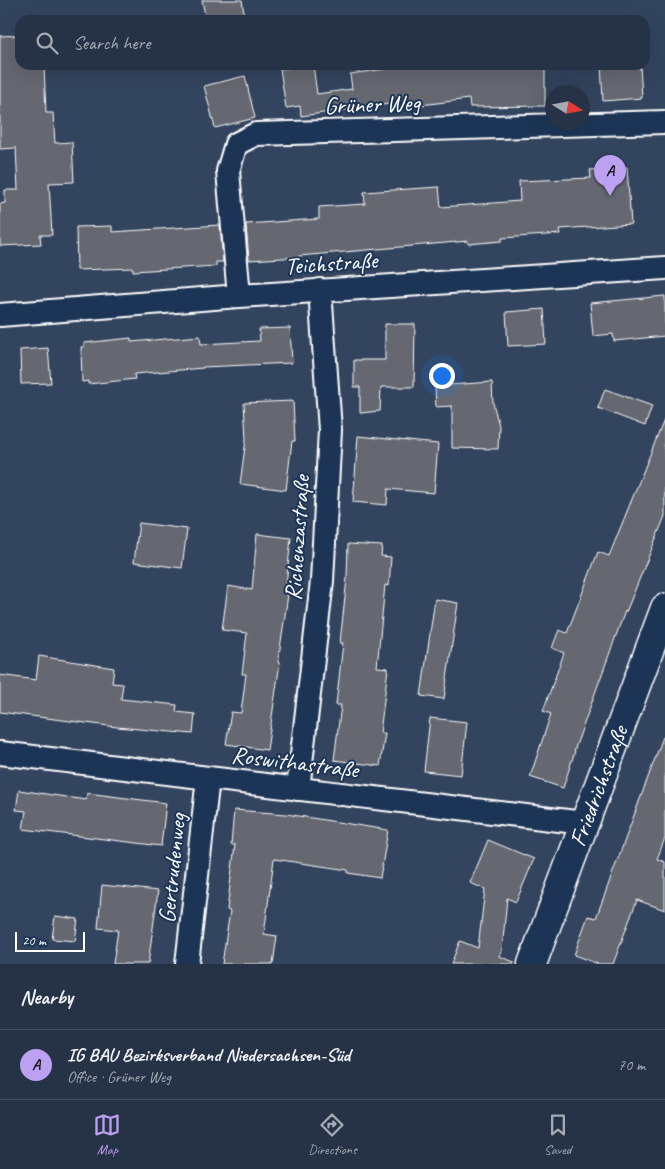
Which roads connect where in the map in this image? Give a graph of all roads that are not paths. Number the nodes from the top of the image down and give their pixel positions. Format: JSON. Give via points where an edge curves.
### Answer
{"nodes":[{"id":1,"x":665,"y":122,"type":"edge"},
{"id":2,"x":665,"y":268,"type":"edge"},
{"id":3,"x":320,"y":290,"type":"junction"},
{"id":4,"x":239,"y":296,"type":"junction"},
{"id":5,"x":0,"y":315,"type":"edge"},
{"id":6,"x":665,"y":608,"type":"edge"},
{"id":7,"x":0,"y":753,"type":"edge"},
{"id":8,"x":208,"y":778,"type":"junction"},
{"id":9,"x":298,"y":789,"type":"junction"},
{"id":10,"x":584,"y":823,"type":"junction"},
{"id":11,"x":188,"y":964,"type":"edge"},
{"id":12,"x":532,"y":964,"type":"edge"}],
"edges":[{"from":1,"to":4,"type":"street","name":"Grüner Weg","via":[[256,134],[236,144],[228,171]]},
{"from":2,"to":3,"type":"street","name":"Teichstraße"},
{"from":3,"to":4,"type":"street","name":"Teichstraße"},
{"from":3,"to":9,"type":"street","name":"Richenzastraße","via":[[330,430],[322,581]]},
{"from":4,"to":5,"type":"street","name":"Teichstraße"},
{"from":6,"to":10,"type":"street","name":"Friedrichstraße"},
{"from":7,"to":8,"type":"street","name":"Roswithastraße"},
{"from":8,"to":9,"type":"street","name":"Roswithastraße"},
{"from":8,"to":11,"type":"street","name":"Gertrudenweg"},
{"from":9,"to":10,"type":"street","name":"Roswithastraße"},
{"from":10,"to":12,"type":"street","name":"Friedrichstraße"}]}
